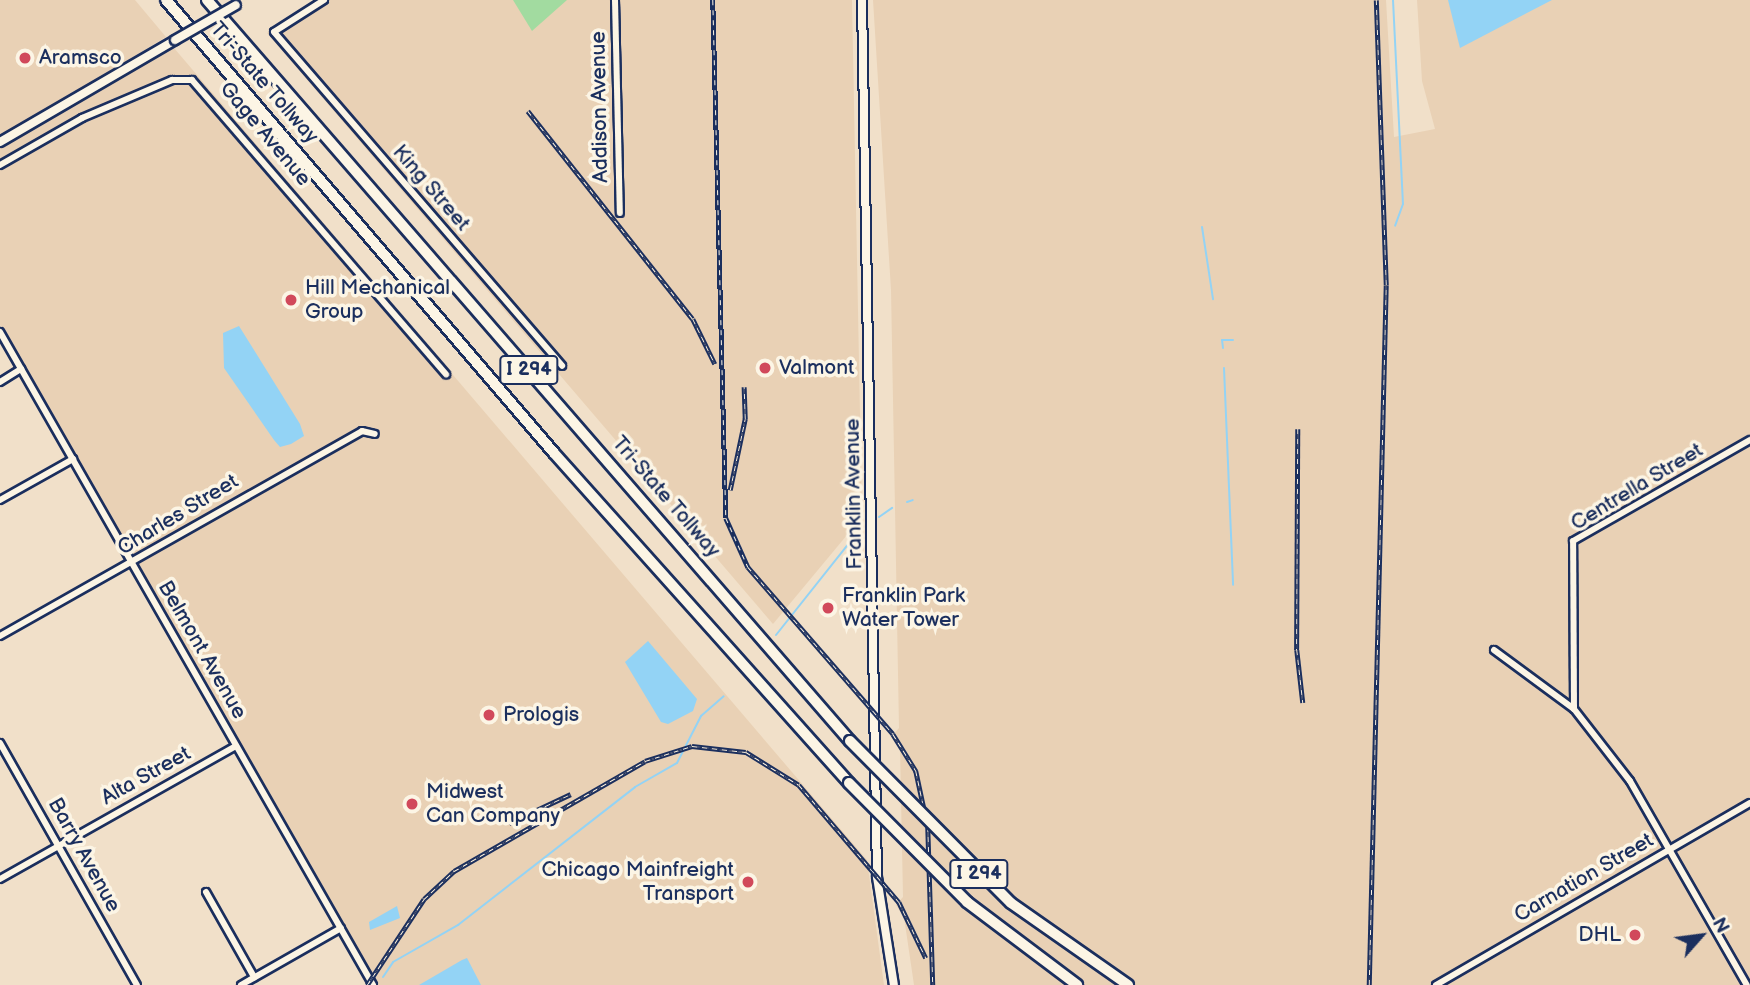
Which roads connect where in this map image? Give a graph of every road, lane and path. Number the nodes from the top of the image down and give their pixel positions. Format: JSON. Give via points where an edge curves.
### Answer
{"nodes":[{"id":1,"x":166,"y":0,"type":"edge"},
{"id":2,"x":207,"y":0,"type":"edge"},
{"id":3,"x":245,"y":0,"type":"edge"},
{"id":4,"x":324,"y":0,"type":"edge"},
{"id":5,"x":615,"y":0,"type":"edge"},
{"id":6,"x":862,"y":0,"type":"edge"},
{"id":7,"x":0,"y":142,"type":"edge"},
{"id":8,"x":0,"y":165,"type":"edge"},
{"id":9,"x":620,"y":214,"type":"dead end"},
{"id":10,"x":0,"y":332,"type":"edge"},
{"id":11,"x":562,"y":366,"type":"dead end"},
{"id":12,"x":21,"y":369,"type":"junction"},
{"id":13,"x":446,"y":374,"type":"dead end"},
{"id":14,"x":0,"y":382,"type":"edge"},
{"id":15,"x":374,"y":434,"type":"dead end"},
{"id":16,"x":1750,"y":440,"type":"edge"},
{"id":17,"x":73,"y":459,"type":"junction"},
{"id":18,"x":0,"y":500,"type":"edge"},
{"id":19,"x":132,"y":563,"type":"junction"},
{"id":20,"x":0,"y":636,"type":"edge"},
{"id":21,"x":1494,"y":650,"type":"dead end"},
{"id":22,"x":1574,"y":709,"type":"junction"},
{"id":23,"x":0,"y":743,"type":"edge"},
{"id":24,"x":236,"y":746,"type":"junction"},
{"id":25,"x":1750,"y":803,"type":"edge"},
{"id":26,"x":58,"y":845,"type":"junction"},
{"id":27,"x":1668,"y":849,"type":"junction"},
{"id":28,"x":0,"y":879,"type":"edge"},
{"id":29,"x":206,"y":891,"type":"dead end"},
{"id":30,"x":341,"y":928,"type":"junction"},
{"id":31,"x":254,"y":978,"type":"junction"},
{"id":32,"x":136,"y":985,"type":"edge"},
{"id":33,"x":240,"y":985,"type":"edge"},
{"id":34,"x":373,"y":985,"type":"edge"},
{"id":35,"x":894,"y":985,"type":"edge"},
{"id":36,"x":1077,"y":985,"type":"edge"},
{"id":37,"x":1128,"y":985,"type":"edge"},
{"id":38,"x":1436,"y":985,"type":"edge"},
{"id":39,"x":1747,"y":985,"type":"edge"}],
"edges":[{"from":1,"to":36,"type":"highway","name":"Tri-State Tollway","number":"I 294","bridge":true,"via":[[554,453],[849,783],[967,902]]},
{"from":2,"to":37,"type":"highway","name":"Tri-State Tollway","number":"I 294","bridge":true,"via":[[850,741],[1011,903]]},
{"from":3,"to":7,"type":"main road","bridge":true},
{"from":4,"to":11,"type":"street","name":"King Street","via":[[274,32]]},
{"from":5,"to":9,"type":"street","name":"Addison Avenue"},
{"from":6,"to":35,"type":"main road","name":"Franklin Avenue","via":[[877,877]]},
{"from":8,"to":13,"type":"street","name":"Gage Avenue","via":[[82,118],[172,80],[192,80]]},
{"from":10,"to":12,"type":"street","name":"Belmont Avenue"},
{"from":12,"to":14,"type":"street"},
{"from":12,"to":17,"type":"street","name":"Belmont Avenue"},
{"from":15,"to":19,"type":"street","name":"Charles Street","via":[[362,431]]},
{"from":16,"to":22,"type":"street","name":"Centrella Street","via":[[1573,541]]},
{"from":17,"to":18,"type":"street"},
{"from":17,"to":19,"type":"street","name":"Belmont Avenue"},
{"from":19,"to":20,"type":"street","name":"Charles Street"},
{"from":19,"to":24,"type":"street","name":"Belmont Avenue"},
{"from":21,"to":22,"type":"street"},
{"from":22,"to":27,"type":"street","via":[[1630,781]]},
{"from":23,"to":26,"type":"street","name":"Barry Avenue"},
{"from":24,"to":26,"type":"street","name":"Alta Street"},
{"from":24,"to":30,"type":"street","name":"Belmont Avenue"},
{"from":25,"to":27,"type":"street","name":"Carnation Street"},
{"from":26,"to":28,"type":"street","name":"Alta Street"},
{"from":26,"to":32,"type":"street","name":"Barry Avenue"},
{"from":27,"to":38,"type":"street","name":"Carnation Street"},
{"from":27,"to":39,"type":"street"},
{"from":29,"to":31,"type":"street"},
{"from":30,"to":31,"type":"street"},
{"from":30,"to":34,"type":"street","name":"Belmont Avenue"},
{"from":31,"to":33,"type":"street"}]}
